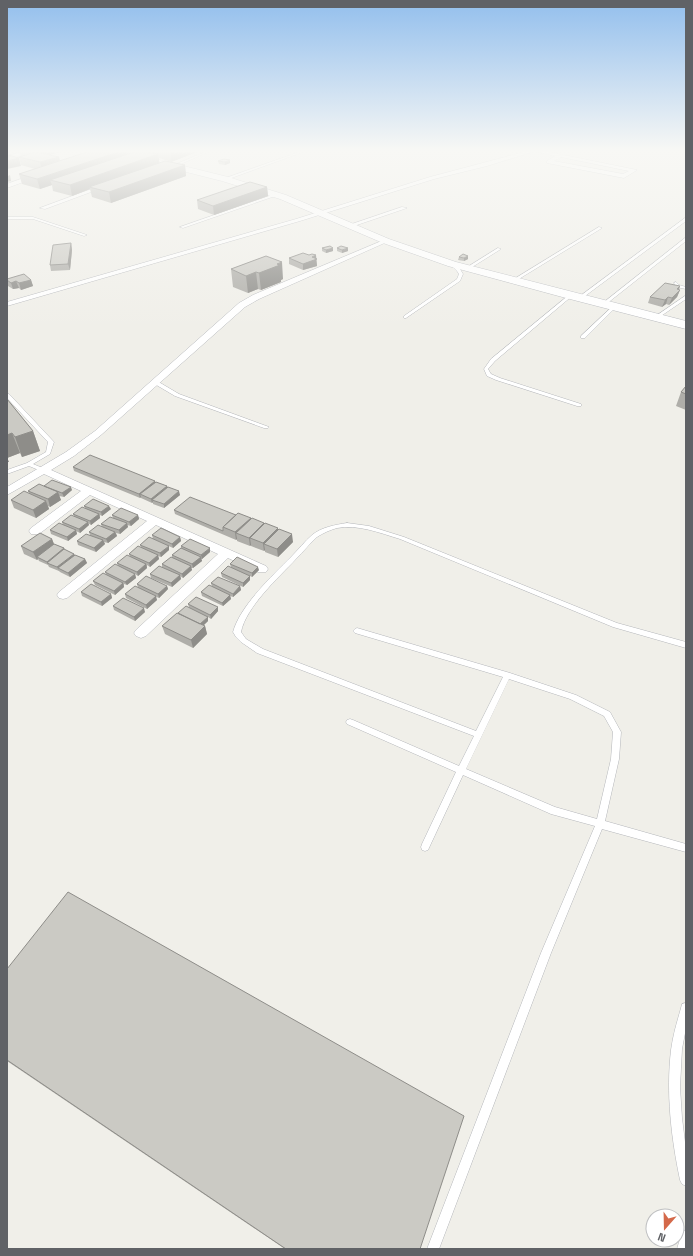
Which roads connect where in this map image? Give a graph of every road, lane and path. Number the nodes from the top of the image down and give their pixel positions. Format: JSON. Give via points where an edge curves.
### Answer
{"nodes":[{"id":1,"x":229,"y":211,"type":"edge"},
{"id":2,"x":314,"y":211,"type":"edge"},
{"id":3,"x":332,"y":211,"type":"edge"},
{"id":4,"x":396,"y":211,"type":"edge"},
{"id":5,"x":322,"y":214,"type":"junction"},
{"id":6,"x":7,"y":218,"type":"edge"},
{"id":7,"x":686,"y":219,"type":"edge"},
{"id":8,"x":182,"y":226,"type":"dead end"},
{"id":9,"x":349,"y":226,"type":"junction"},
{"id":10,"x":600,"y":228,"type":"dead end"},
{"id":11,"x":85,"y":235,"type":"dead end"},
{"id":12,"x":686,"y":239,"type":"edge"},
{"id":13,"x":386,"y":241,"type":"junction"},
{"id":14,"x":499,"y":249,"type":"dead end"},
{"id":15,"x":452,"y":264,"type":"junction"},
{"id":16,"x":468,"y":268,"type":"junction"},
{"id":17,"x":513,"y":281,"type":"junction"},
{"id":18,"x":676,"y":283,"type":"dead end"},
{"id":19,"x":686,"y":288,"type":"edge"},
{"id":20,"x":686,"y":296,"type":"edge"},
{"id":21,"x":575,"y":297,"type":"junction"},
{"id":22,"x":7,"y":304,"type":"edge"},
{"id":23,"x":604,"y":304,"type":"junction"},
{"id":24,"x":614,"y":307,"type":"junction"},
{"id":25,"x":405,"y":317,"type":"dead end"},
{"id":26,"x":658,"y":317,"type":"junction"},
{"id":27,"x":686,"y":325,"type":"edge"},
{"id":28,"x":583,"y":337,"type":"dead end"},
{"id":29,"x":156,"y":382,"type":"junction"},
{"id":30,"x":7,"y":395,"type":"edge"},
{"id":31,"x":579,"y":405,"type":"dead end"},
{"id":32,"x":266,"y":428,"type":"dead end"},
{"id":33,"x":29,"y":464,"type":"junction"},
{"id":34,"x":43,"y":470,"type":"junction"},
{"id":35,"x":7,"y":472,"type":"edge"},
{"id":36,"x":89,"y":491,"type":"junction"},
{"id":37,"x":7,"y":492,"type":"edge"},
{"id":38,"x":154,"y":520,"type":"junction"},
{"id":39,"x":35,"y":531,"type":"dead end"},
{"id":40,"x":226,"y":553,"type":"junction"},
{"id":41,"x":262,"y":569,"type":"dead end"},
{"id":42,"x":63,"y":595,"type":"dead end"},
{"id":43,"x":357,"y":631,"type":"dead end"},
{"id":44,"x":141,"y":633,"type":"dead end"},
{"id":45,"x":686,"y":645,"type":"edge"},
{"id":46,"x":507,"y":675,"type":"junction"},
{"id":47,"x":350,"y":722,"type":"dead end"},
{"id":48,"x":479,"y":735,"type":"junction"},
{"id":49,"x":462,"y":772,"type":"junction"},
{"id":50,"x":600,"y":824,"type":"junction"},
{"id":51,"x":425,"y":847,"type":"dead end"},
{"id":52,"x":686,"y":848,"type":"edge"},
{"id":53,"x":686,"y":1008,"type":"edge"},
{"id":54,"x":686,"y":1180,"type":"edge"},
{"id":55,"x":686,"y":1236,"type":"edge"},
{"id":56,"x":433,"y":1249,"type":"edge"},
{"id":57,"x":683,"y":1249,"type":"edge"}],
"edges":[{"from":1,"to":8,"type":"lane"},
{"from":2,"to":5,"type":"main road"},
{"from":3,"to":5,"type":"street"},
{"from":4,"to":9,"type":"street"},
{"from":5,"to":9,"type":"main road"},
{"from":5,"to":22,"type":"street"},
{"from":6,"to":11,"type":"lane","via":[[33,218]]},
{"from":7,"to":21,"type":"lane"},
{"from":9,"to":13,"type":"main road"},
{"from":10,"to":17,"type":"lane"},
{"from":12,"to":23,"type":"lane"},
{"from":13,"to":15,"type":"main road"},
{"from":13,"to":29,"type":"street","via":[[242,305]]},
{"from":14,"to":16,"type":"lane"},
{"from":15,"to":16,"type":"main road"},
{"from":15,"to":25,"type":"lane","via":[[461,274],[459,280]]},
{"from":16,"to":17,"type":"main road"},
{"from":17,"to":21,"type":"main road"},
{"from":18,"to":19,"type":"lane","via":[[677,286]]},
{"from":20,"to":26,"type":"lane"},
{"from":21,"to":23,"type":"main road"},
{"from":21,"to":31,"type":"lane","via":[[502,352],[486,369],[498,379]]},
{"from":23,"to":24,"type":"main road"},
{"from":24,"to":26,"type":"main road"},
{"from":24,"to":28,"type":"lane"},
{"from":26,"to":27,"type":"main road"},
{"from":29,"to":32,"type":"lane","via":[[177,395]]},
{"from":29,"to":34,"type":"street","via":[[70,454]]},
{"from":30,"to":33,"type":"lane","via":[[15,408],[52,442],[48,453]]},
{"from":33,"to":34,"type":"lane"},
{"from":33,"to":35,"type":"lane"},
{"from":34,"to":36,"type":"street"},
{"from":34,"to":37,"type":"street"},
{"from":36,"to":38,"type":"street"},
{"from":36,"to":39,"type":"street"},
{"from":38,"to":40,"type":"street"},
{"from":38,"to":42,"type":"street"},
{"from":40,"to":41,"type":"street"},
{"from":40,"to":44,"type":"street"},
{"from":43,"to":46,"type":"lane"},
{"from":45,"to":48,"type":"lane","via":[[615,625],[402,538],[355,525],[332,527],[315,536],[257,597],[238,622],[237,632],[241,638],[260,651]]},
{"from":46,"to":48,"type":"lane"},
{"from":46,"to":50,"type":"lane","via":[[573,697],[607,714],[617,732],[616,759]]},
{"from":47,"to":49,"type":"lane"},
{"from":48,"to":49,"type":"lane"},
{"from":49,"to":50,"type":"lane","via":[[554,811]]},
{"from":49,"to":51,"type":"lane"},
{"from":50,"to":52,"type":"lane"},
{"from":50,"to":56,"type":"lane","via":[[546,953]]},
{"from":53,"to":54,"type":"lane","via":[[676,1055],[675,1097],[679,1149]]},
{"from":55,"to":57,"type":"lane"}]}
